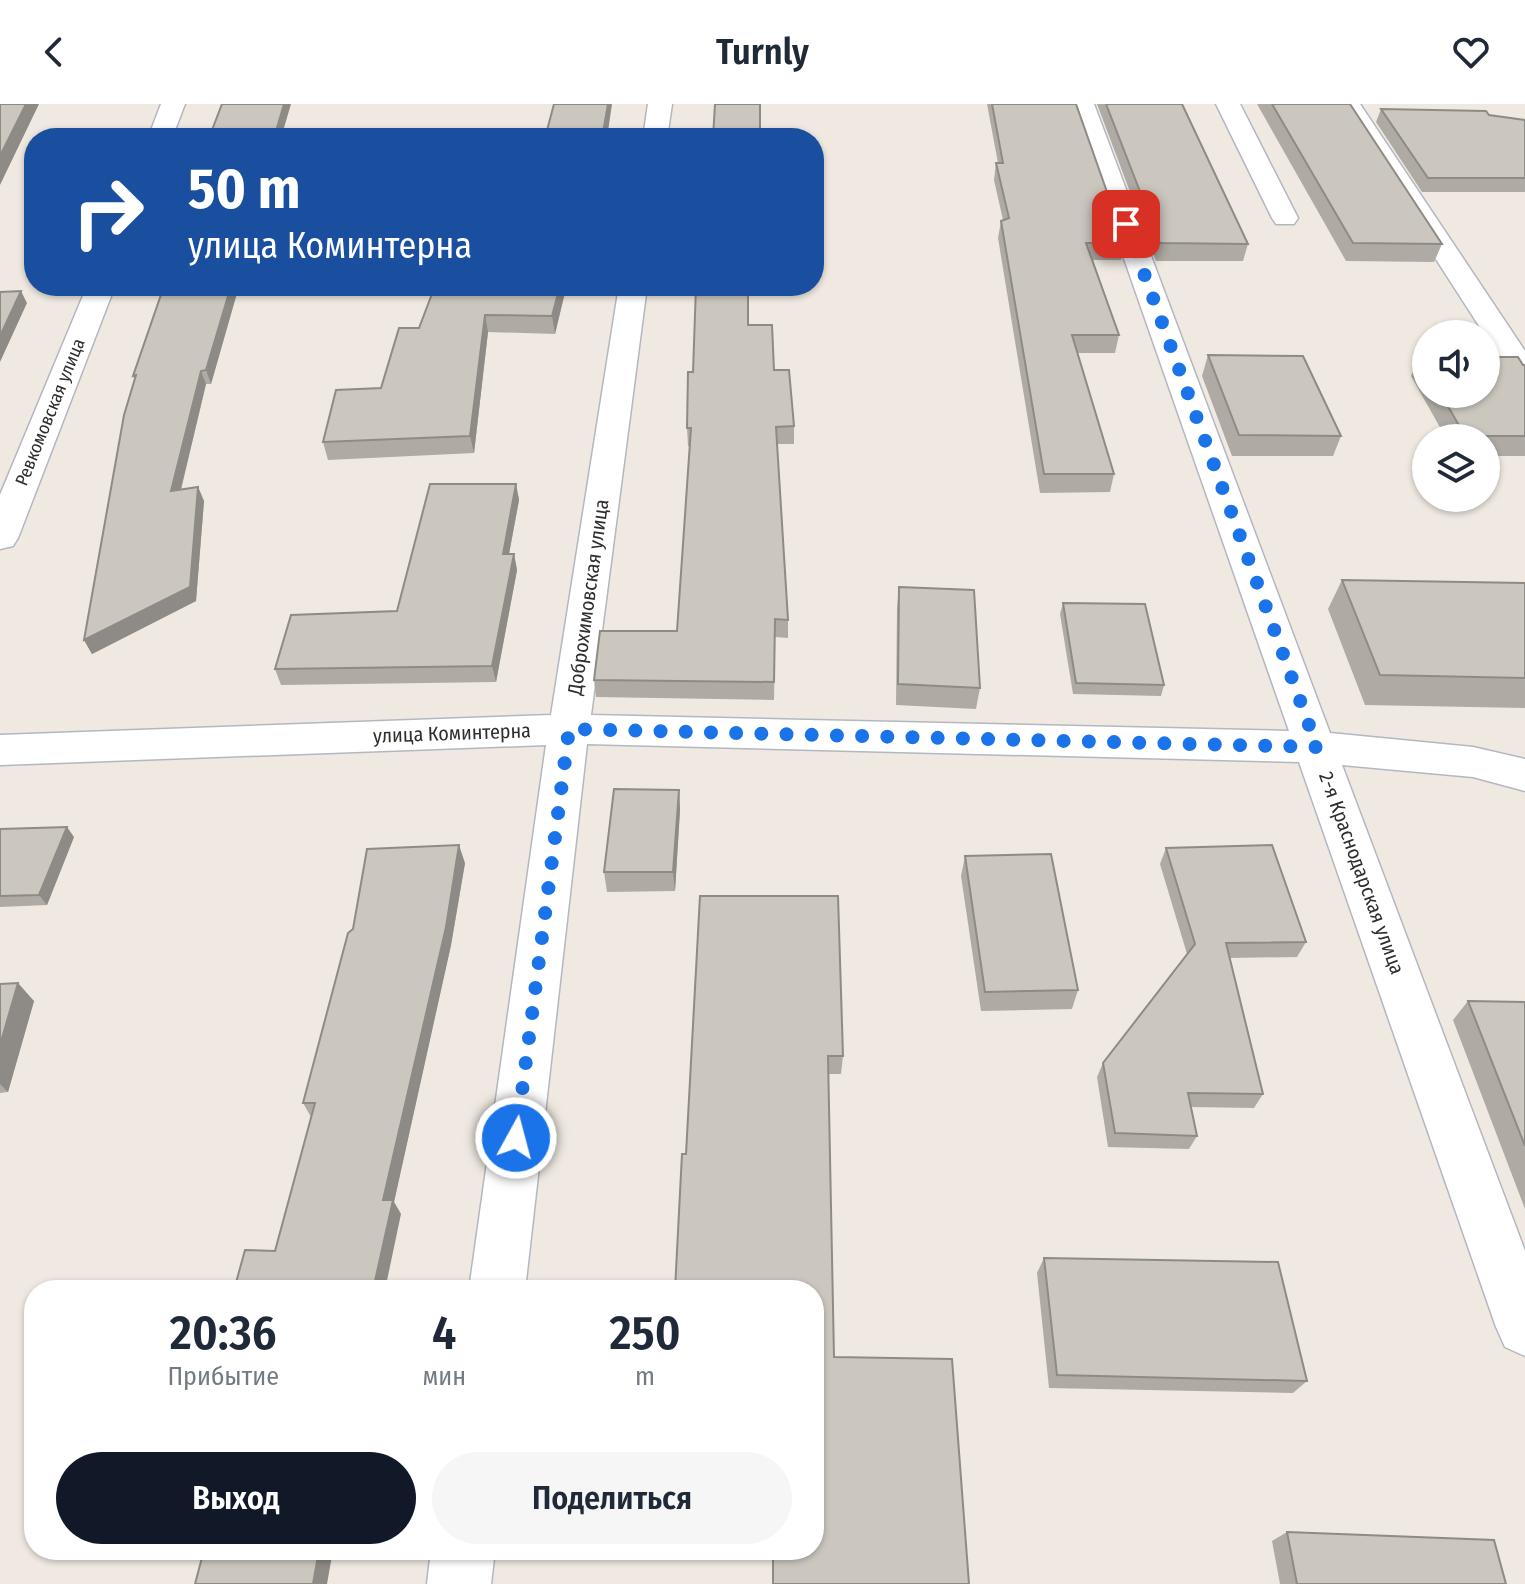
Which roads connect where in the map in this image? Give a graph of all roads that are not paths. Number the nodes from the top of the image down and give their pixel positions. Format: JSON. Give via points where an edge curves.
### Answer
{"nodes":[{"id":1,"x":173,"y":104,"type":"edge"},
{"id":2,"x":660,"y":104,"type":"edge"},
{"id":3,"x":1082,"y":104,"type":"edge"},
{"id":4,"x":1228,"y":104,"type":"edge"},
{"id":5,"x":1348,"y":104,"type":"edge"},
{"id":6,"x":164,"y":128,"type":"edge"},
{"id":7,"x":656,"y":128,"type":"edge"},
{"id":8,"x":1285,"y":218,"type":"dead end"},
{"id":9,"x":97,"y":296,"type":"edge"},
{"id":10,"x":632,"y":296,"type":"edge"},
{"id":11,"x":1525,"y":374,"type":"edge"},
{"id":12,"x":0,"y":538,"type":"edge"},
{"id":13,"x":569,"y":729,"type":"junction"},
{"id":14,"x":1317,"y":747,"type":"junction"},
{"id":15,"x":0,"y":750,"type":"edge"},
{"id":16,"x":1525,"y":775,"type":"edge"},
{"id":17,"x":498,"y":1280,"type":"edge"},
{"id":18,"x":1525,"y":1327,"type":"edge"},
{"id":19,"x":462,"y":1560,"type":"edge"},
{"id":20,"x":459,"y":1584,"type":"edge"}],
"edges":[{"from":1,"to":6,"type":"street"},
{"from":2,"to":7,"type":"street"},
{"from":3,"to":14,"type":"street","name":"2-я Краснодарская улица"},
{"from":4,"to":8,"type":"street"},
{"from":5,"to":11,"type":"street"},
{"from":9,"to":12,"type":"street","name":"Ревкомовская улица"},
{"from":10,"to":13,"type":"street","name":"Доброхимовская улица"},
{"from":13,"to":14,"type":"street","name":"улица Коминтерна"},
{"from":13,"to":15,"type":"street","name":"улица Коминтерна"},
{"from":13,"to":17,"type":"street","name":"Доброхимовская улица"},
{"from":14,"to":16,"type":"street","name":"улица Коминтерна","via":[[1473,762]]},
{"from":14,"to":18,"type":"street","name":"2-я Краснодарская улица"},
{"from":19,"to":20,"type":"street"}]}
